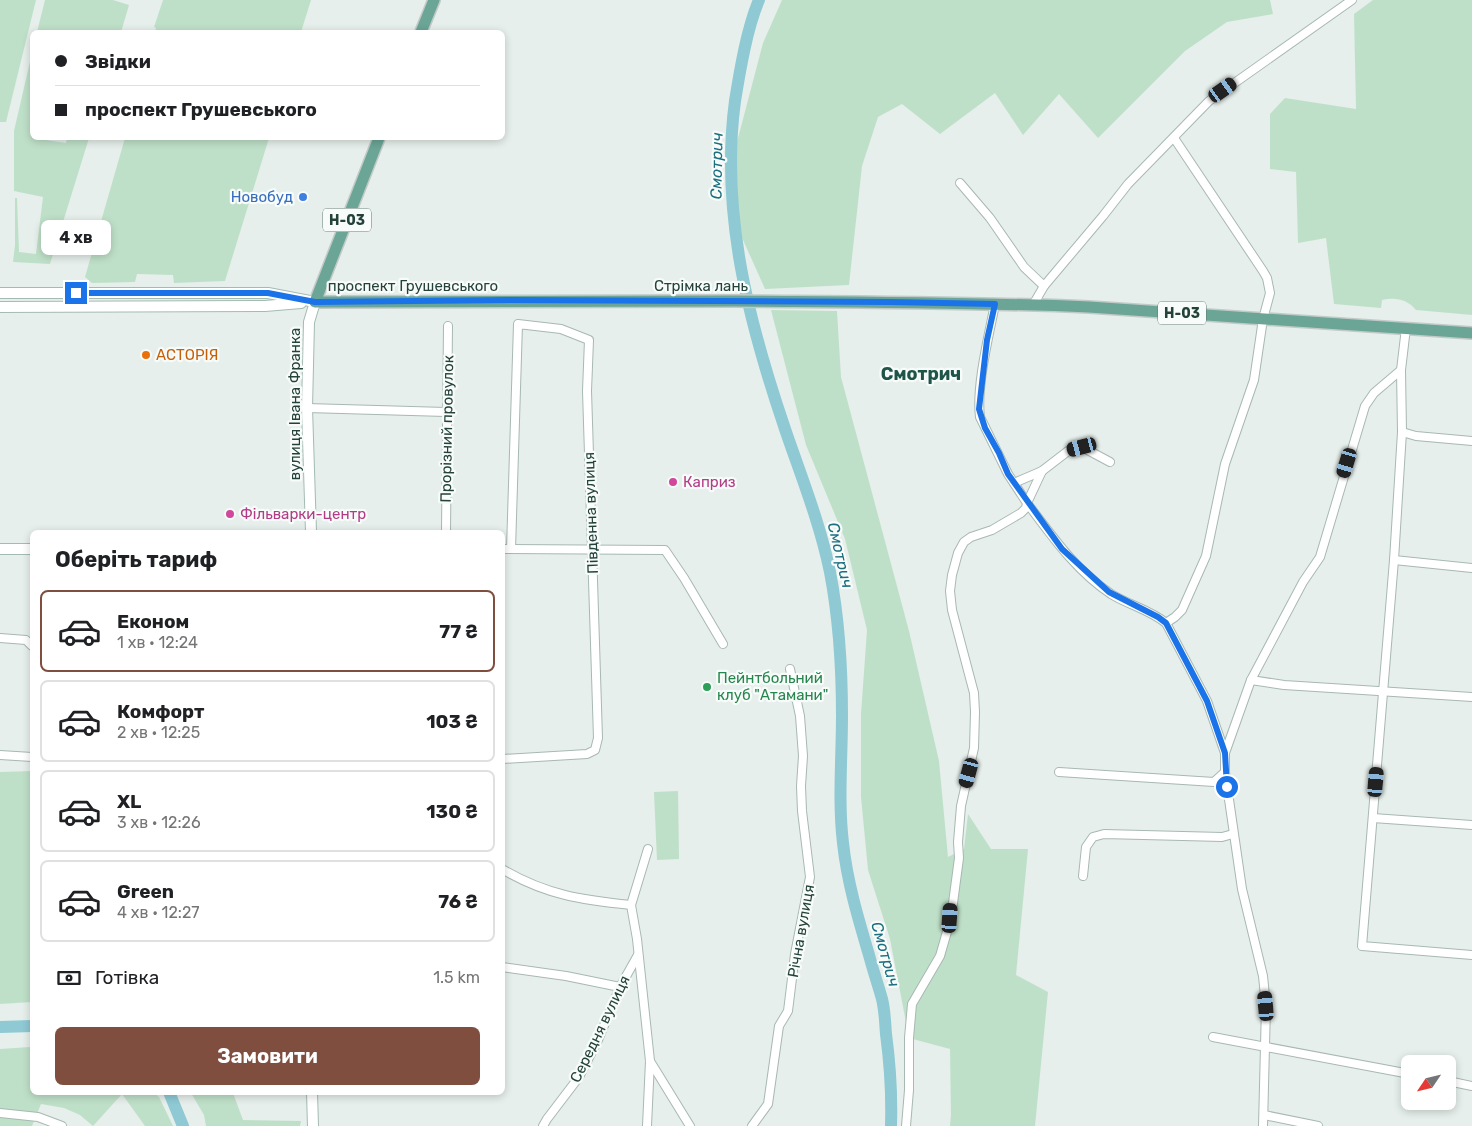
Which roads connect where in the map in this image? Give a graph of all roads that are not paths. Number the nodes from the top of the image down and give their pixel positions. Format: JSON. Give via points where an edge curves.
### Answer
{"nodes":[{"id":1,"x":434,"y":0,"type":"edge"},
{"id":2,"x":1352,"y":0,"type":"edge"},
{"id":3,"x":422,"y":30,"type":"edge"},
{"id":4,"x":1174,"y":138,"type":"junction"},
{"id":5,"x":378,"y":140,"type":"edge"},
{"id":6,"x":960,"y":183,"type":"dead end"},
{"id":7,"x":1044,"y":286,"type":"junction"},
{"id":8,"x":0,"y":293,"type":"edge"},
{"id":9,"x":511,"y":300,"type":"joint"},
{"id":10,"x":315,"y":302,"type":"junction"},
{"id":11,"x":995,"y":304,"type":"junction"},
{"id":12,"x":1032,"y":304,"type":"junction"},
{"id":13,"x":0,"y":307,"type":"edge"},
{"id":14,"x":1263,"y":319,"type":"junction"},
{"id":15,"x":448,"y":326,"type":"dead end"},
{"id":16,"x":1406,"y":328,"type":"junction"},
{"id":17,"x":1472,"y":333,"type":"edge"},
{"id":18,"x":1401,"y":370,"type":"junction"},
{"id":19,"x":307,"y":408,"type":"junction"},
{"id":20,"x":446,"y":412,"type":"junction"},
{"id":21,"x":1402,"y":432,"type":"junction"},
{"id":22,"x":1472,"y":441,"type":"edge"},
{"id":23,"x":1110,"y":462,"type":"dead end"},
{"id":24,"x":1042,"y":471,"type":"junction"},
{"id":25,"x":1014,"y":483,"type":"junction"},
{"id":26,"x":1027,"y":503,"type":"junction"},
{"id":27,"x":311,"y":530,"type":"edge"},
{"id":28,"x":446,"y":530,"type":"edge"},
{"id":29,"x":0,"y":549,"type":"edge"},
{"id":30,"x":30,"y":549,"type":"edge"},
{"id":31,"x":505,"y":549,"type":"edge"},
{"id":32,"x":511,"y":549,"type":"junction"},
{"id":33,"x":592,"y":550,"type":"junction"},
{"id":34,"x":1394,"y":560,"type":"junction"},
{"id":35,"x":1472,"y":568,"type":"edge"},
{"id":36,"x":1166,"y":623,"type":"junction"},
{"id":37,"x":0,"y":638,"type":"edge"},
{"id":38,"x":30,"y":644,"type":"edge"},
{"id":39,"x":723,"y":644,"type":"dead end"},
{"id":40,"x":790,"y":669,"type":"dead end"},
{"id":41,"x":1251,"y":680,"type":"junction"},
{"id":42,"x":1384,"y":692,"type":"junction"},
{"id":43,"x":1472,"y":698,"type":"edge"},
{"id":44,"x":1225,"y":753,"type":"junction"},
{"id":45,"x":0,"y":755,"type":"edge"},
{"id":46,"x":30,"y":757,"type":"edge"},
{"id":47,"x":505,"y":759,"type":"edge"},
{"id":48,"x":1059,"y":772,"type":"dead end"},
{"id":49,"x":1225,"y":772,"type":"junction"},
{"id":50,"x":1373,"y":818,"type":"junction"},
{"id":51,"x":1472,"y":825,"type":"edge"},
{"id":52,"x":1233,"y":834,"type":"junction"},
{"id":53,"x":648,"y":849,"type":"dead end"},
{"id":54,"x":505,"y":870,"type":"edge"},
{"id":55,"x":1083,"y":876,"type":"dead end"},
{"id":56,"x":631,"y":905,"type":"junction"},
{"id":57,"x":638,"y":954,"type":"junction"},
{"id":58,"x":1472,"y":955,"type":"edge"},
{"id":59,"x":505,"y":967,"type":"edge"},
{"id":60,"x":620,"y":987,"type":"junction"},
{"id":61,"x":1213,"y":1037,"type":"dead end"},
{"id":62,"x":1264,"y":1046,"type":"junction"},
{"id":63,"x":650,"y":1061,"type":"junction"},
{"id":64,"x":1401,"y":1072,"type":"edge"},
{"id":65,"x":1456,"y":1083,"type":"edge"},
{"id":66,"x":1472,"y":1086,"type":"edge"},
{"id":67,"x":312,"y":1095,"type":"edge"},
{"id":68,"x":0,"y":1113,"type":"edge"},
{"id":69,"x":1264,"y":1115,"type":"junction"},
{"id":70,"x":62,"y":1126,"type":"edge"},
{"id":71,"x":313,"y":1126,"type":"edge"},
{"id":72,"x":543,"y":1126,"type":"edge"},
{"id":73,"x":647,"y":1126,"type":"edge"},
{"id":74,"x":690,"y":1126,"type":"edge"},
{"id":75,"x":752,"y":1126,"type":"edge"},
{"id":76,"x":906,"y":1126,"type":"edge"},
{"id":77,"x":1263,"y":1126,"type":"edge"},
{"id":78,"x":1318,"y":1126,"type":"edge"}],
"edges":[{"from":1,"to":3,"type":"main road"},
{"from":2,"to":4,"type":"street","via":[[1216,96]]},
{"from":4,"to":7,"type":"street","via":[[1128,184]]},
{"from":4,"to":14,"type":"street","via":[[1268,278],[1270,292]]},
{"from":5,"to":10,"type":"main road","name":"вулиця Івана Франка","number":"Н-03"},
{"from":6,"to":7,"type":"street","via":[[990,218],[1024,267]]},
{"from":7,"to":12,"type":"street"},
{"from":8,"to":10,"type":"main road","name":"проспект Грушевського","via":[[268,293]]},
{"from":9,"to":10,"type":"main road","name":"проспект Грушевського","number":"Н-03"},
{"from":9,"to":11,"type":"main road","name":"Стрімка лань","number":"Н-03"},
{"from":10,"to":13,"type":"main road","name":"проспект Грушевського","via":[[265,306]]},
{"from":10,"to":19,"type":"main road","name":"вулиця Івана Франка","via":[[309,322]]},
{"from":11,"to":12,"type":"main road","number":"Н-03"},
{"from":11,"to":25,"type":"street","via":[[979,409],[985,428]]},
{"from":12,"to":14,"type":"main road","number":"Н-03"},
{"from":14,"to":16,"type":"main road","number":"Н-03"},
{"from":14,"to":36,"type":"street","via":[[1254,380],[1225,464],[1206,556],[1182,610]]},
{"from":15,"to":20,"type":"street","name":"Прорізний провулок"},
{"from":16,"to":17,"type":"main road","number":"Н-03"},
{"from":16,"to":18,"type":"street"},
{"from":18,"to":21,"type":"street"},
{"from":18,"to":41,"type":"street","via":[[1374,393],[1365,406],[1320,557],[1303,582]]},
{"from":19,"to":20,"type":"street"},
{"from":19,"to":27,"type":"main road","name":"вулиця Івана Франка"},
{"from":20,"to":28,"type":"street","name":"Прорізний провулок"},
{"from":21,"to":22,"type":"street"},
{"from":21,"to":34,"type":"street"},
{"from":23,"to":24,"type":"street","via":[[1082,447],[1068,451]]},
{"from":24,"to":25,"type":"street"},
{"from":24,"to":26,"type":"street"},
{"from":25,"to":26,"type":"street"},
{"from":26,"to":36,"type":"street","via":[[1062,549],[1097,583]]},
{"from":26,"to":76,"type":"street","via":[[1021,513],[964,542],[952,574],[952,610],[974,693],[974,748],[961,806],[959,858],[950,918],[940,956],[912,1004]]},
{"from":29,"to":30,"type":"main road"},
{"from":31,"to":32,"type":"street"},
{"from":32,"to":33,"type":"street"},
{"from":32,"to":33,"type":"street","name":"Південна вулиця","via":[[518,324],[561,329],[589,340],[587,391]]},
{"from":33,"to":39,"type":"street","via":[[665,550]]},
{"from":33,"to":47,"type":"street","name":"Південна вулиця","via":[[598,738],[595,750],[587,754]]},
{"from":34,"to":35,"type":"street"},
{"from":34,"to":42,"type":"street"},
{"from":36,"to":44,"type":"street","via":[[1207,701]]},
{"from":37,"to":38,"type":"street","via":[[26,640]]},
{"from":40,"to":75,"type":"street","name":"Річна вулиця","via":[[800,716],[802,811],[810,877],[788,1010],[779,1026],[768,1104]]},
{"from":41,"to":42,"type":"street"},
{"from":41,"to":44,"type":"street"},
{"from":42,"to":43,"type":"street"},
{"from":42,"to":50,"type":"street"},
{"from":44,"to":49,"type":"street"},
{"from":45,"to":46,"type":"street"},
{"from":48,"to":49,"type":"street","via":[[1214,782]]},
{"from":49,"to":52,"type":"street"},
{"from":50,"to":51,"type":"street"},
{"from":50,"to":58,"type":"street","via":[[1362,946]]},
{"from":52,"to":55,"type":"street","via":[[1222,837],[1104,834],[1092,837],[1086,847]]},
{"from":52,"to":62,"type":"street","via":[[1242,889],[1263,976],[1266,1006]]},
{"from":53,"to":56,"type":"street","name":"Середня вулиця"},
{"from":54,"to":56,"type":"street","via":[[546,891],[588,901]]},
{"from":56,"to":57,"type":"street","name":"Середня вулиця"},
{"from":57,"to":60,"type":"street","name":"Середня вулиця"},
{"from":57,"to":63,"type":"street","name":"Середня вулиця"},
{"from":59,"to":60,"type":"street"},
{"from":60,"to":72,"type":"street","name":"Середня вулиця","via":[[580,1077]]},
{"from":61,"to":62,"type":"street"},
{"from":62,"to":64,"type":"street"},
{"from":62,"to":69,"type":"street"},
{"from":63,"to":73,"type":"street","name":"Середня вулиця"},
{"from":63,"to":74,"type":"street"},
{"from":65,"to":66,"type":"street"},
{"from":67,"to":71,"type":"main road"},
{"from":68,"to":70,"type":"street","via":[[38,1117]]},
{"from":69,"to":77,"type":"street"},
{"from":69,"to":78,"type":"street"}]}
